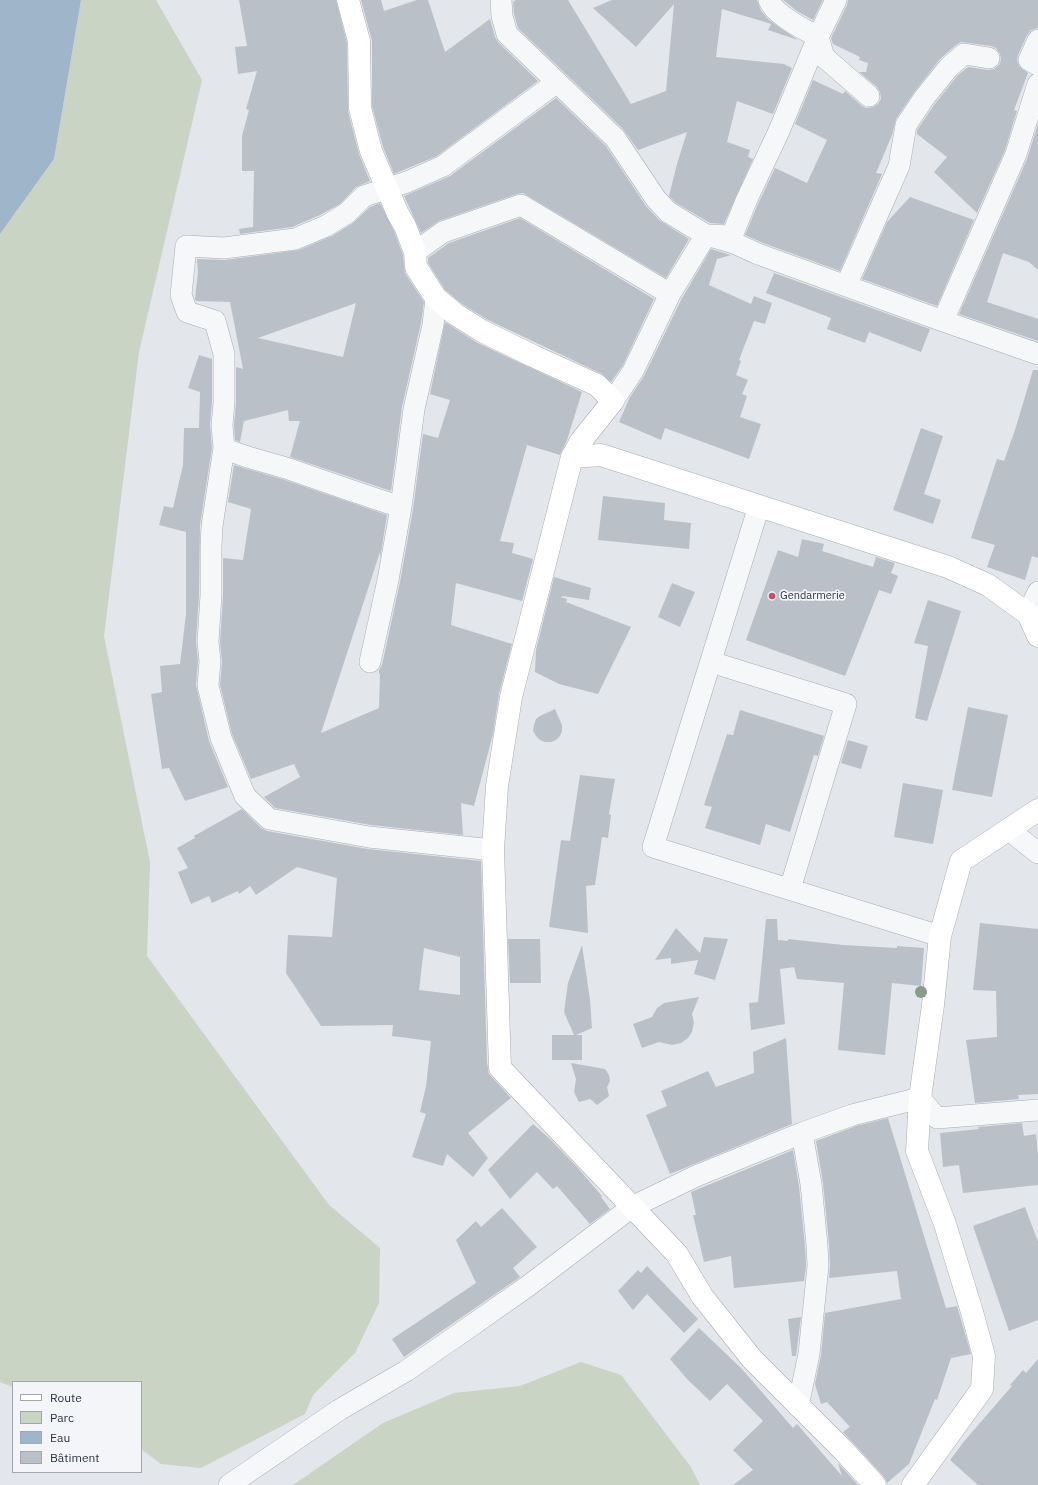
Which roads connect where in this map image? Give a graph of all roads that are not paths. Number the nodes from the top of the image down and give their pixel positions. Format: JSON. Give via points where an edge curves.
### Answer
{"nodes":[{"id":1,"x":348,"y":0,"type":"edge"},
{"id":2,"x":500,"y":0,"type":"edge"},
{"id":3,"x":769,"y":0,"type":"edge"},
{"id":4,"x":836,"y":0,"type":"edge"},
{"id":5,"x":818,"y":37,"type":"junction"},
{"id":6,"x":1038,"y":40,"type":"edge"},
{"id":7,"x":989,"y":58,"type":"dead end"},
{"id":8,"x":1038,"y":65,"type":"edge"},
{"id":9,"x":557,"y":82,"type":"junction"},
{"id":10,"x":1038,"y":84,"type":"edge"},
{"id":11,"x":869,"y":96,"type":"dead end"},
{"id":12,"x":387,"y":188,"type":"junction"},
{"id":13,"x":706,"y":234,"type":"junction"},
{"id":14,"x":415,"y":252,"type":"junction"},
{"id":15,"x":846,"y":286,"type":"junction"},
{"id":16,"x":670,"y":294,"type":"junction"},
{"id":17,"x":436,"y":298,"type":"junction"},
{"id":18,"x":943,"y":322,"type":"junction"},
{"id":19,"x":1038,"y":354,"type":"edge"},
{"id":20,"x":613,"y":401,"type":"junction"},
{"id":21,"x":224,"y":448,"type":"junction"},
{"id":22,"x":572,"y":457,"type":"junction"},
{"id":23,"x":759,"y":506,"type":"junction"},
{"id":24,"x":400,"y":507,"type":"junction"},
{"id":25,"x":1038,"y":592,"type":"edge"},
{"id":26,"x":1028,"y":614,"type":"junction"},
{"id":27,"x":1038,"y":636,"type":"edge"},
{"id":28,"x":370,"y":662,"type":"dead end"},
{"id":29,"x":711,"y":662,"type":"junction"},
{"id":30,"x":1038,"y":810,"type":"edge"},
{"id":31,"x":1009,"y":830,"type":"junction"},
{"id":32,"x":493,"y":850,"type":"junction"},
{"id":33,"x":1038,"y":853,"type":"edge"},
{"id":34,"x":790,"y":889,"type":"junction"},
{"id":35,"x":940,"y":936,"type":"junction"},
{"id":36,"x":920,"y":1098,"type":"junction"},
{"id":37,"x":1038,"y":1110,"type":"edge"},
{"id":38,"x":802,"y":1134,"type":"junction"},
{"id":39,"x":632,"y":1207,"type":"junction"},
{"id":40,"x":798,"y":1406,"type":"junction"},
{"id":41,"x":229,"y":1485,"type":"edge"},
{"id":42,"x":875,"y":1485,"type":"edge"},
{"id":43,"x":913,"y":1485,"type":"edge"}],
"edges":[{"from":1,"to":12,"type":"street","via":[[359,41],[360,108],[371,151]]},
{"from":2,"to":9,"type":"street","via":[[507,34]]},
{"from":3,"to":5,"type":"street","via":[[770,6],[792,23]]},
{"from":4,"to":5,"type":"street"},
{"from":5,"to":11,"type":"street","via":[[824,57]]},
{"from":5,"to":13,"type":"street","via":[[732,236]]},
{"from":6,"to":8,"type":"street","via":[[1029,60]]},
{"from":7,"to":15,"type":"street","via":[[964,54],[949,67],[906,125],[899,166]]},
{"from":9,"to":12,"type":"street","via":[[444,166]]},
{"from":9,"to":13,"type":"street","via":[[614,138],[656,199],[668,212]]},
{"from":10,"to":18,"type":"street","via":[[1016,154]]},
{"from":12,"to":14,"type":"street"},
{"from":12,"to":21,"type":"street","via":[[364,196],[347,213],[326,226],[295,238],[224,248],[186,246],[181,296],[188,312],[215,321],[224,354]]},
{"from":13,"to":15,"type":"street"},
{"from":13,"to":16,"type":"street"},
{"from":14,"to":16,"type":"street","via":[[443,232],[521,205]]},
{"from":14,"to":17,"type":"street","via":[[416,266]]},
{"from":15,"to":18,"type":"street"},
{"from":16,"to":20,"type":"street","via":[[633,371]]},
{"from":17,"to":20,"type":"street","via":[[482,331],[597,385]]},
{"from":17,"to":24,"type":"street","via":[[433,324],[414,409]]},
{"from":18,"to":19,"type":"street"},
{"from":20,"to":22,"type":"street","via":[[580,441]]},
{"from":21,"to":24,"type":"street"},
{"from":21,"to":32,"type":"street","via":[[212,526],[208,686],[221,738],[245,796],[270,819],[369,837]]},
{"from":22,"to":23,"type":"street","via":[[601,455]]},
{"from":22,"to":32,"type":"street","via":[[511,697],[497,786]]},
{"from":23,"to":26,"type":"street","via":[[948,567],[988,585]]},
{"from":23,"to":29,"type":"street"},
{"from":24,"to":28,"type":"street","via":[[388,580]]},
{"from":25,"to":26,"type":"street"},
{"from":26,"to":27,"type":"street"},
{"from":29,"to":34,"type":"street","via":[[846,704]]},
{"from":29,"to":34,"type":"street","via":[[653,847]]},
{"from":30,"to":31,"type":"street"},
{"from":31,"to":33,"type":"street"},
{"from":31,"to":35,"type":"street","via":[[961,861]]},
{"from":32,"to":39,"type":"street","via":[[500,1068]]},
{"from":34,"to":35,"type":"street"},
{"from":35,"to":36,"type":"street"},
{"from":36,"to":37,"type":"street","via":[[937,1118]]},
{"from":36,"to":38,"type":"street","via":[[852,1115]]},
{"from":36,"to":43,"type":"street","via":[[917,1151],[945,1224],[984,1356],[982,1389]]},
{"from":38,"to":39,"type":"street","via":[[696,1176]]},
{"from":38,"to":40,"type":"street","via":[[811,1184],[818,1266],[809,1354]]},
{"from":39,"to":40,"type":"street","via":[[677,1254],[702,1296],[752,1359]]},
{"from":39,"to":41,"type":"street","via":[[528,1286],[406,1371],[339,1410]]},
{"from":40,"to":42,"type":"street"}]}
